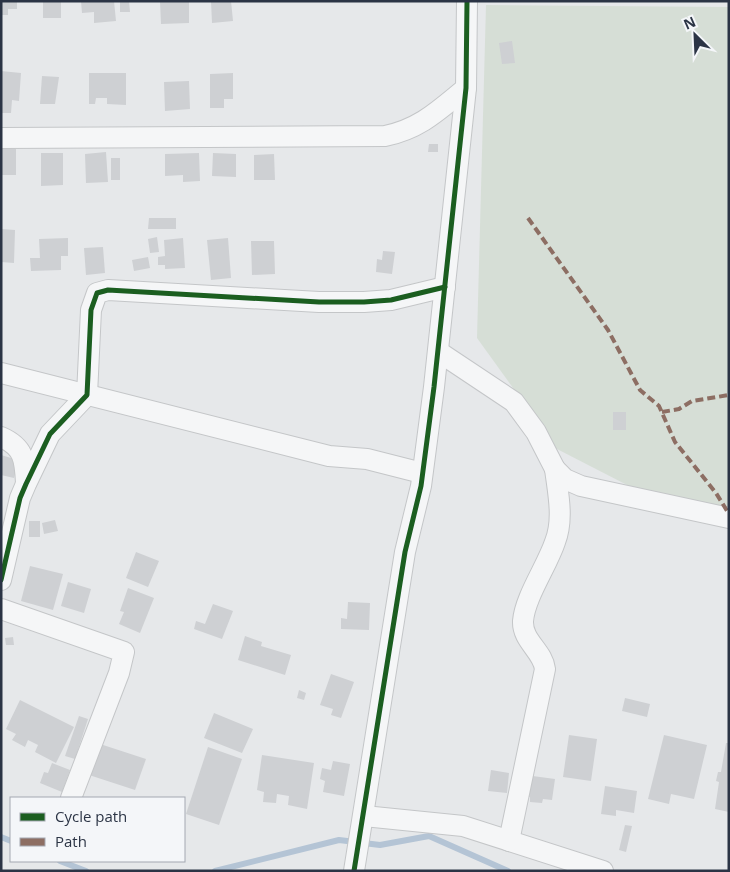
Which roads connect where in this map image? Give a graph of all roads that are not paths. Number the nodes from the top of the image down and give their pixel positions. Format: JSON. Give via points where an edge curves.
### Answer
{"nodes":[{"id":1,"x":467,"y":1,"type":"edge"},
{"id":2,"x":466,"y":88,"type":"junction"},
{"id":3,"x":1,"y":138,"type":"edge"},
{"id":4,"x":445,"y":288,"type":"junction"},
{"id":5,"x":439,"y":352,"type":"junction"},
{"id":6,"x":1,"y":373,"type":"edge"},
{"id":7,"x":87,"y":395,"type":"junction"},
{"id":8,"x":1,"y":436,"type":"edge"},
{"id":9,"x":555,"y":469,"type":"junction"},
{"id":10,"x":422,"y":473,"type":"junction"},
{"id":11,"x":26,"y":484,"type":"junction"},
{"id":12,"x":729,"y":518,"type":"edge"},
{"id":13,"x":1,"y":580,"type":"edge"},
{"id":14,"x":1,"y":609,"type":"edge"},
{"id":15,"x":70,"y":797,"type":"edge"},
{"id":16,"x":363,"y":821,"type":"junction"},
{"id":17,"x":509,"y":841,"type":"junction"},
{"id":18,"x":355,"y":866,"type":"edge"},
{"id":19,"x":603,"y":871,"type":"edge"}],
"edges":[{"from":1,"to":2,"type":"street"},
{"from":2,"to":3,"type":"street","via":[[425,122],[406,132],[385,136]]},
{"from":2,"to":4,"type":"street"},
{"from":4,"to":5,"type":"street"},
{"from":4,"to":7,"type":"street","via":[[391,300],[364,302],[108,290],[97,293],[91,310]]},
{"from":5,"to":9,"type":"street","via":[[514,402],[536,432]]},
{"from":5,"to":10,"type":"street"},
{"from":6,"to":7,"type":"street"},
{"from":7,"to":10,"type":"street","via":[[330,456],[367,460]]},
{"from":7,"to":11,"type":"street","via":[[50,434]]},
{"from":8,"to":11,"type":"street","via":[[13,442],[25,459]]},
{"from":9,"to":12,"type":"street","via":[[565,479],[581,486]]},
{"from":9,"to":17,"type":"street","via":[[560,524],[523,622],[525,635],[544,662],[545,670]]},
{"from":10,"to":16,"type":"street","via":[[405,552]]},
{"from":11,"to":13,"type":"street"},
{"from":14,"to":15,"type":"street","via":[[124,652]]},
{"from":16,"to":17,"type":"street","via":[[463,826]]},
{"from":16,"to":18,"type":"street"},
{"from":17,"to":19,"type":"street"}]}
